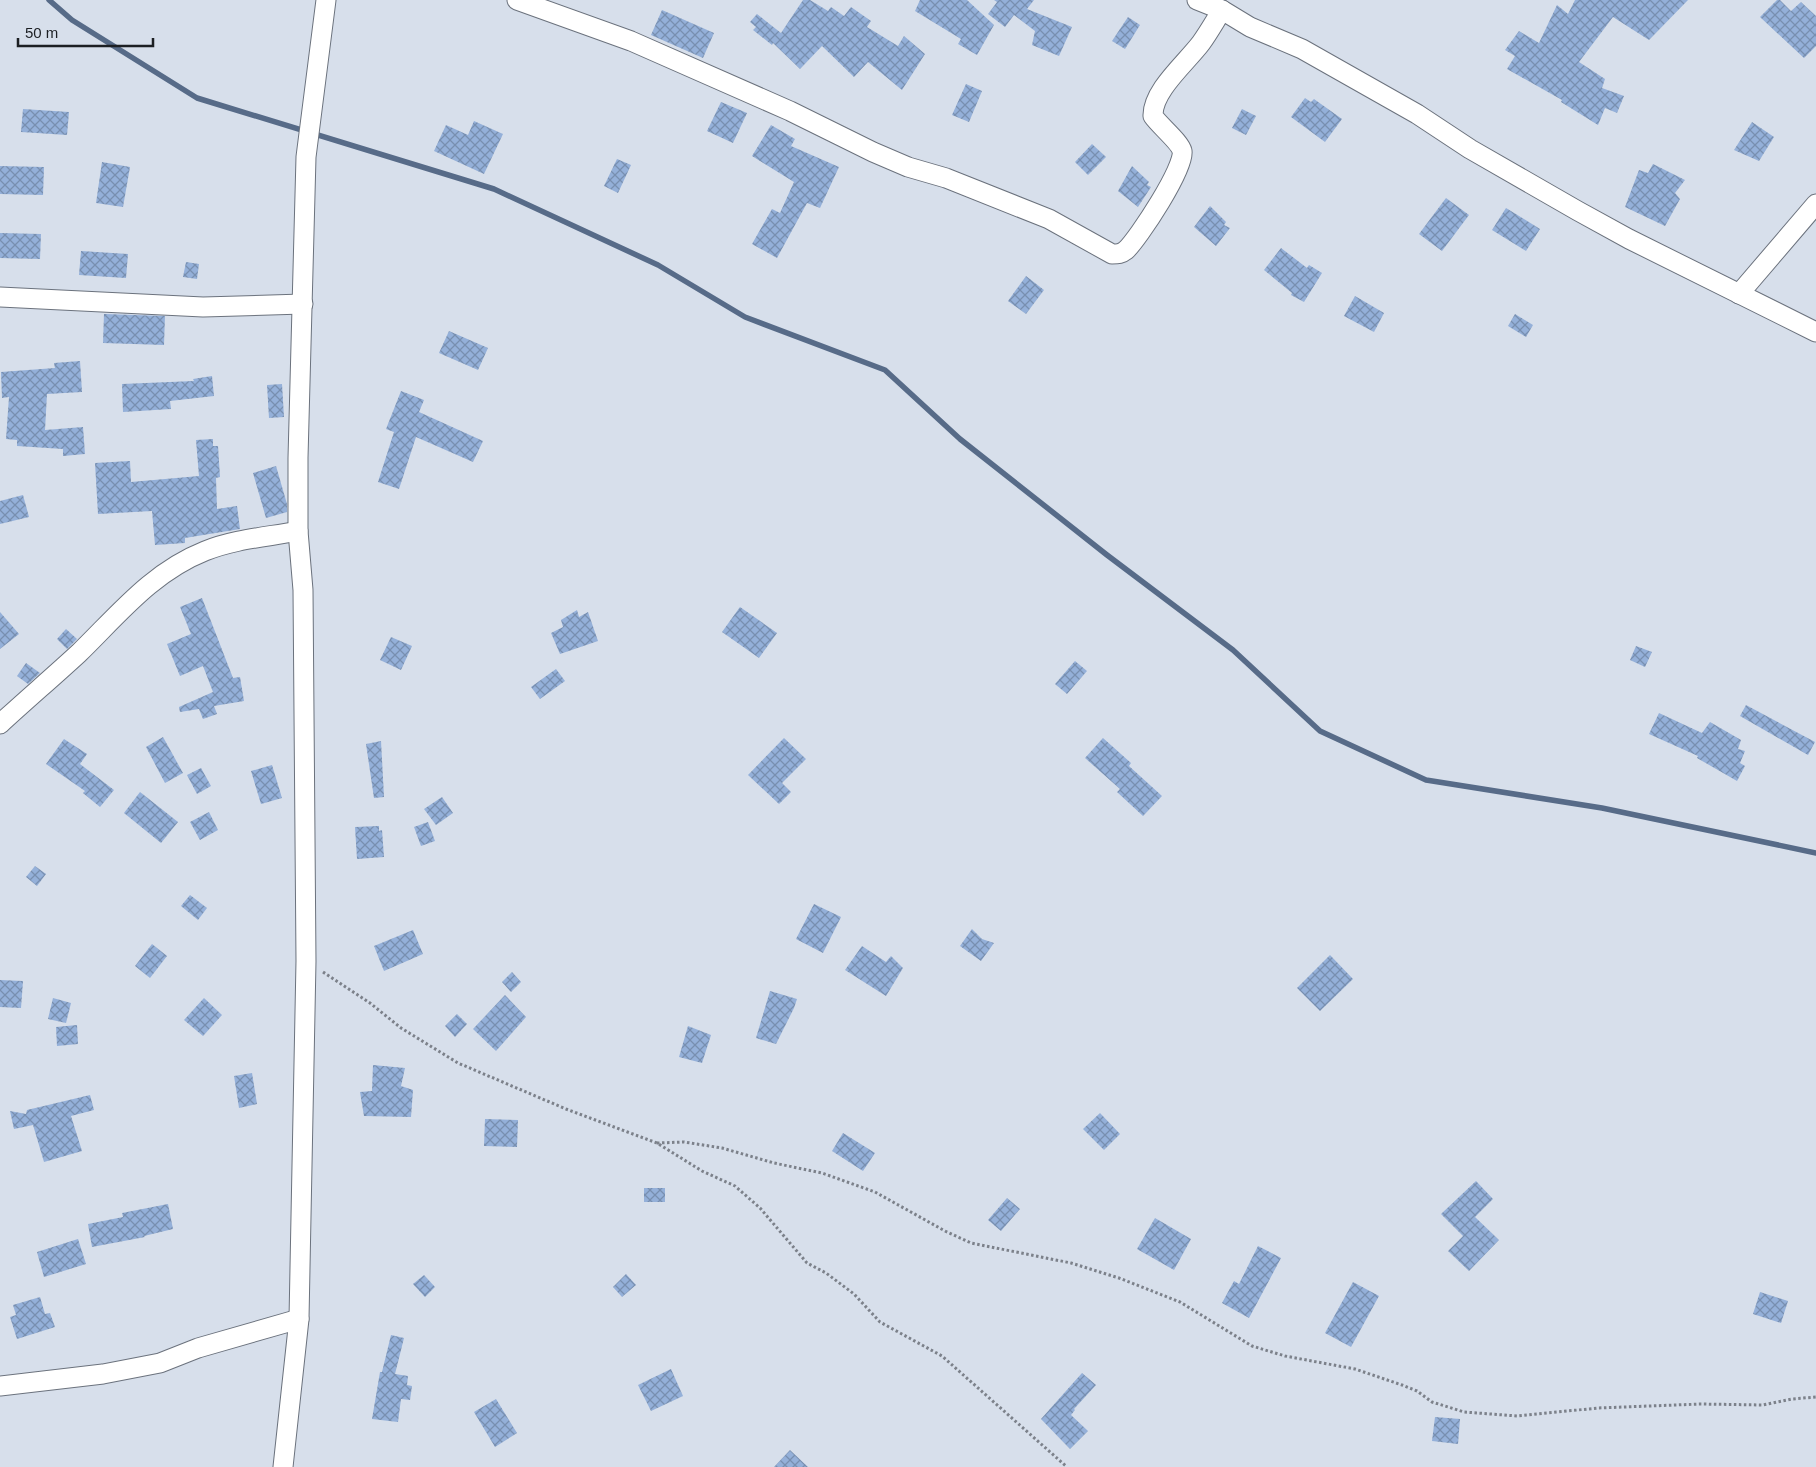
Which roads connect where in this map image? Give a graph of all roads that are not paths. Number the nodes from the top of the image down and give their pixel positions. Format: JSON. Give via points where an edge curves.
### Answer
{"nodes":[{"id":1,"x":326,"y":0,"type":"edge"},
{"id":2,"x":517,"y":0,"type":"edge"},
{"id":3,"x":1196,"y":0,"type":"edge"},
{"id":4,"x":1222,"y":10,"type":"junction"},
{"id":5,"x":1816,"y":204,"type":"edge"},
{"id":6,"x":1739,"y":294,"type":"junction"},
{"id":7,"x":0,"y":297,"type":"edge"},
{"id":8,"x":303,"y":304,"type":"junction"},
{"id":9,"x":1816,"y":332,"type":"edge"},
{"id":10,"x":298,"y":531,"type":"junction"},
{"id":11,"x":0,"y":724,"type":"edge"},
{"id":12,"x":299,"y":1319,"type":"junction"},
{"id":13,"x":0,"y":1386,"type":"edge"},
{"id":14,"x":284,"y":1467,"type":"edge"}],
"edges":[{"from":1,"to":8,"type":"street","via":[[306,157]]},
{"from":2,"to":4,"type":"street","via":[[631,41],[908,167],[946,178],[1049,218],[1112,254],[1126,250],[1173,180],[1182,151],[1153,116],[1155,102]]},
{"from":3,"to":4,"type":"street"},
{"from":4,"to":6,"type":"street","via":[[1250,27],[1302,49],[1578,211]]},
{"from":5,"to":6,"type":"street"},
{"from":6,"to":9,"type":"street"},
{"from":7,"to":8,"type":"street","via":[[203,307]]},
{"from":8,"to":10,"type":"street"},
{"from":10,"to":11,"type":"street","via":[[236,541],[204,551],[165,573],[129,602]]},
{"from":10,"to":12,"type":"street","via":[[303,590],[306,961]]},
{"from":12,"to":13,"type":"street","via":[[198,1348],[160,1363],[103,1374]]},
{"from":12,"to":14,"type":"street"}]}
